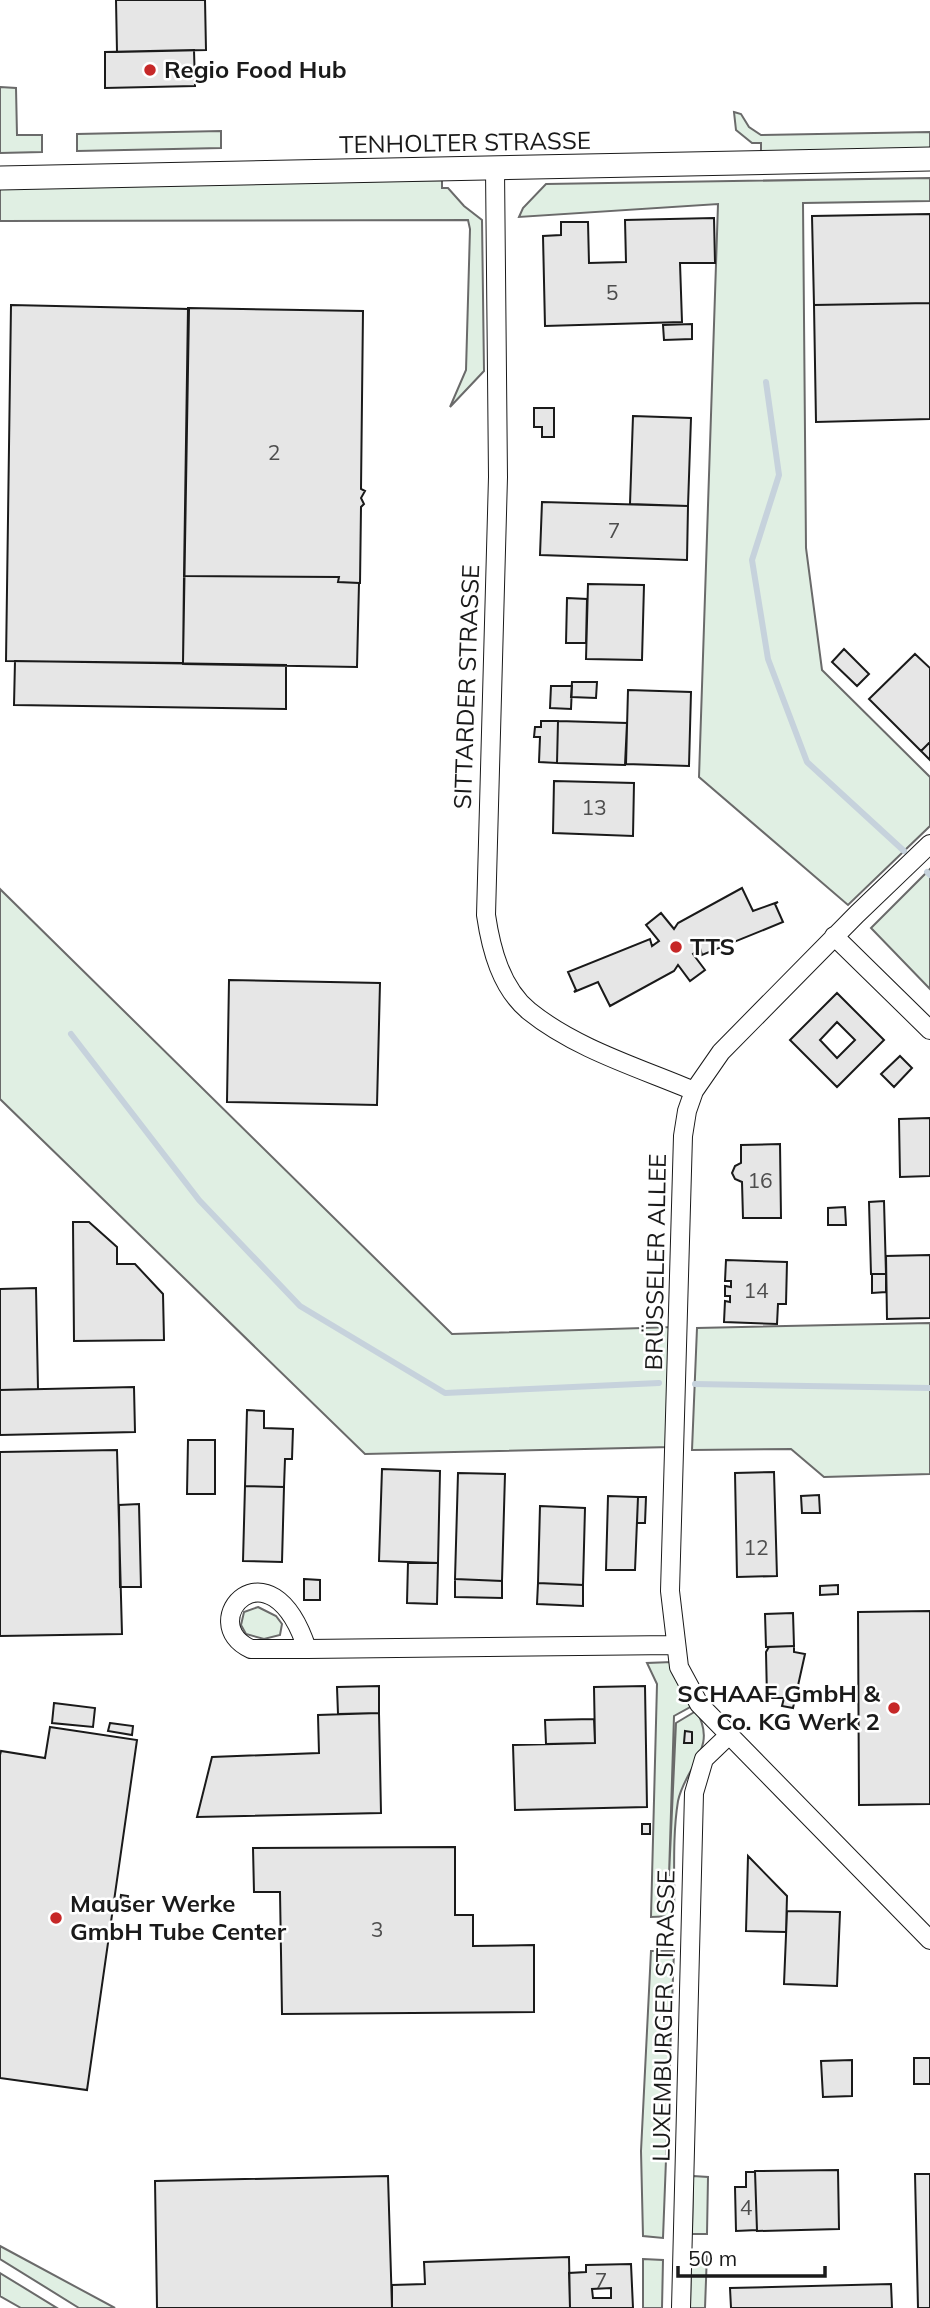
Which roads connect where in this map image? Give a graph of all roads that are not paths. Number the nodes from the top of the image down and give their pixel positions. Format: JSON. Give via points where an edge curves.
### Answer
{"nodes":[{"id":1,"x":930,"y":159,"type":"edge"},
{"id":2,"x":495,"y":169,"type":"junction"},
{"id":3,"x":0,"y":178,"type":"edge"},
{"id":4,"x":930,"y":844,"type":"edge"},
{"id":5,"x":834,"y":936,"type":"junction"},
{"id":6,"x":930,"y":1030,"type":"edge"},
{"id":7,"x":694,"y":1091,"type":"junction"},
{"id":8,"x":674,"y":1645,"type":"junction"},
{"id":9,"x":307,"y":1649,"type":"dead end"},
{"id":10,"x":728,"y":1736,"type":"junction"},
{"id":11,"x":930,"y":1940,"type":"edge"},
{"id":12,"x":681,"y":2308,"type":"edge"}],
"edges":[{"from":1,"to":2,"type":"street","name":"TENHOLTER STRASSE"},
{"from":2,"to":3,"type":"street","name":"TENHOLTER STRASSE"},
{"from":2,"to":7,"type":"street","name":"SITTARDER STRASSE","via":[[498,463],[485,915],[491,947],[509,985],[528,1010],[573,1039]]},
{"from":4,"to":5,"type":"street","name":"BRÜSSELER ALLEE"},
{"from":5,"to":6,"type":"street"},
{"from":5,"to":7,"type":"street","name":"BRÜSSELER ALLEE","via":[[721,1052]]},
{"from":7,"to":8,"type":"street","name":"BRÜSSELER ALLEE","via":[[684,1136],[670,1591]]},
{"from":8,"to":9,"type":"street"},
{"from":8,"to":10,"type":"street","name":"BRÜSSELER ALLEE","via":[[699,1704]]},
{"from":10,"to":11,"type":"street","name":"BRÜSSELER ALLEE"},
{"from":10,"to":12,"type":"street","name":"LUXEMBURGER STRASSE","via":[[705,1759],[694,1793]]}]}
